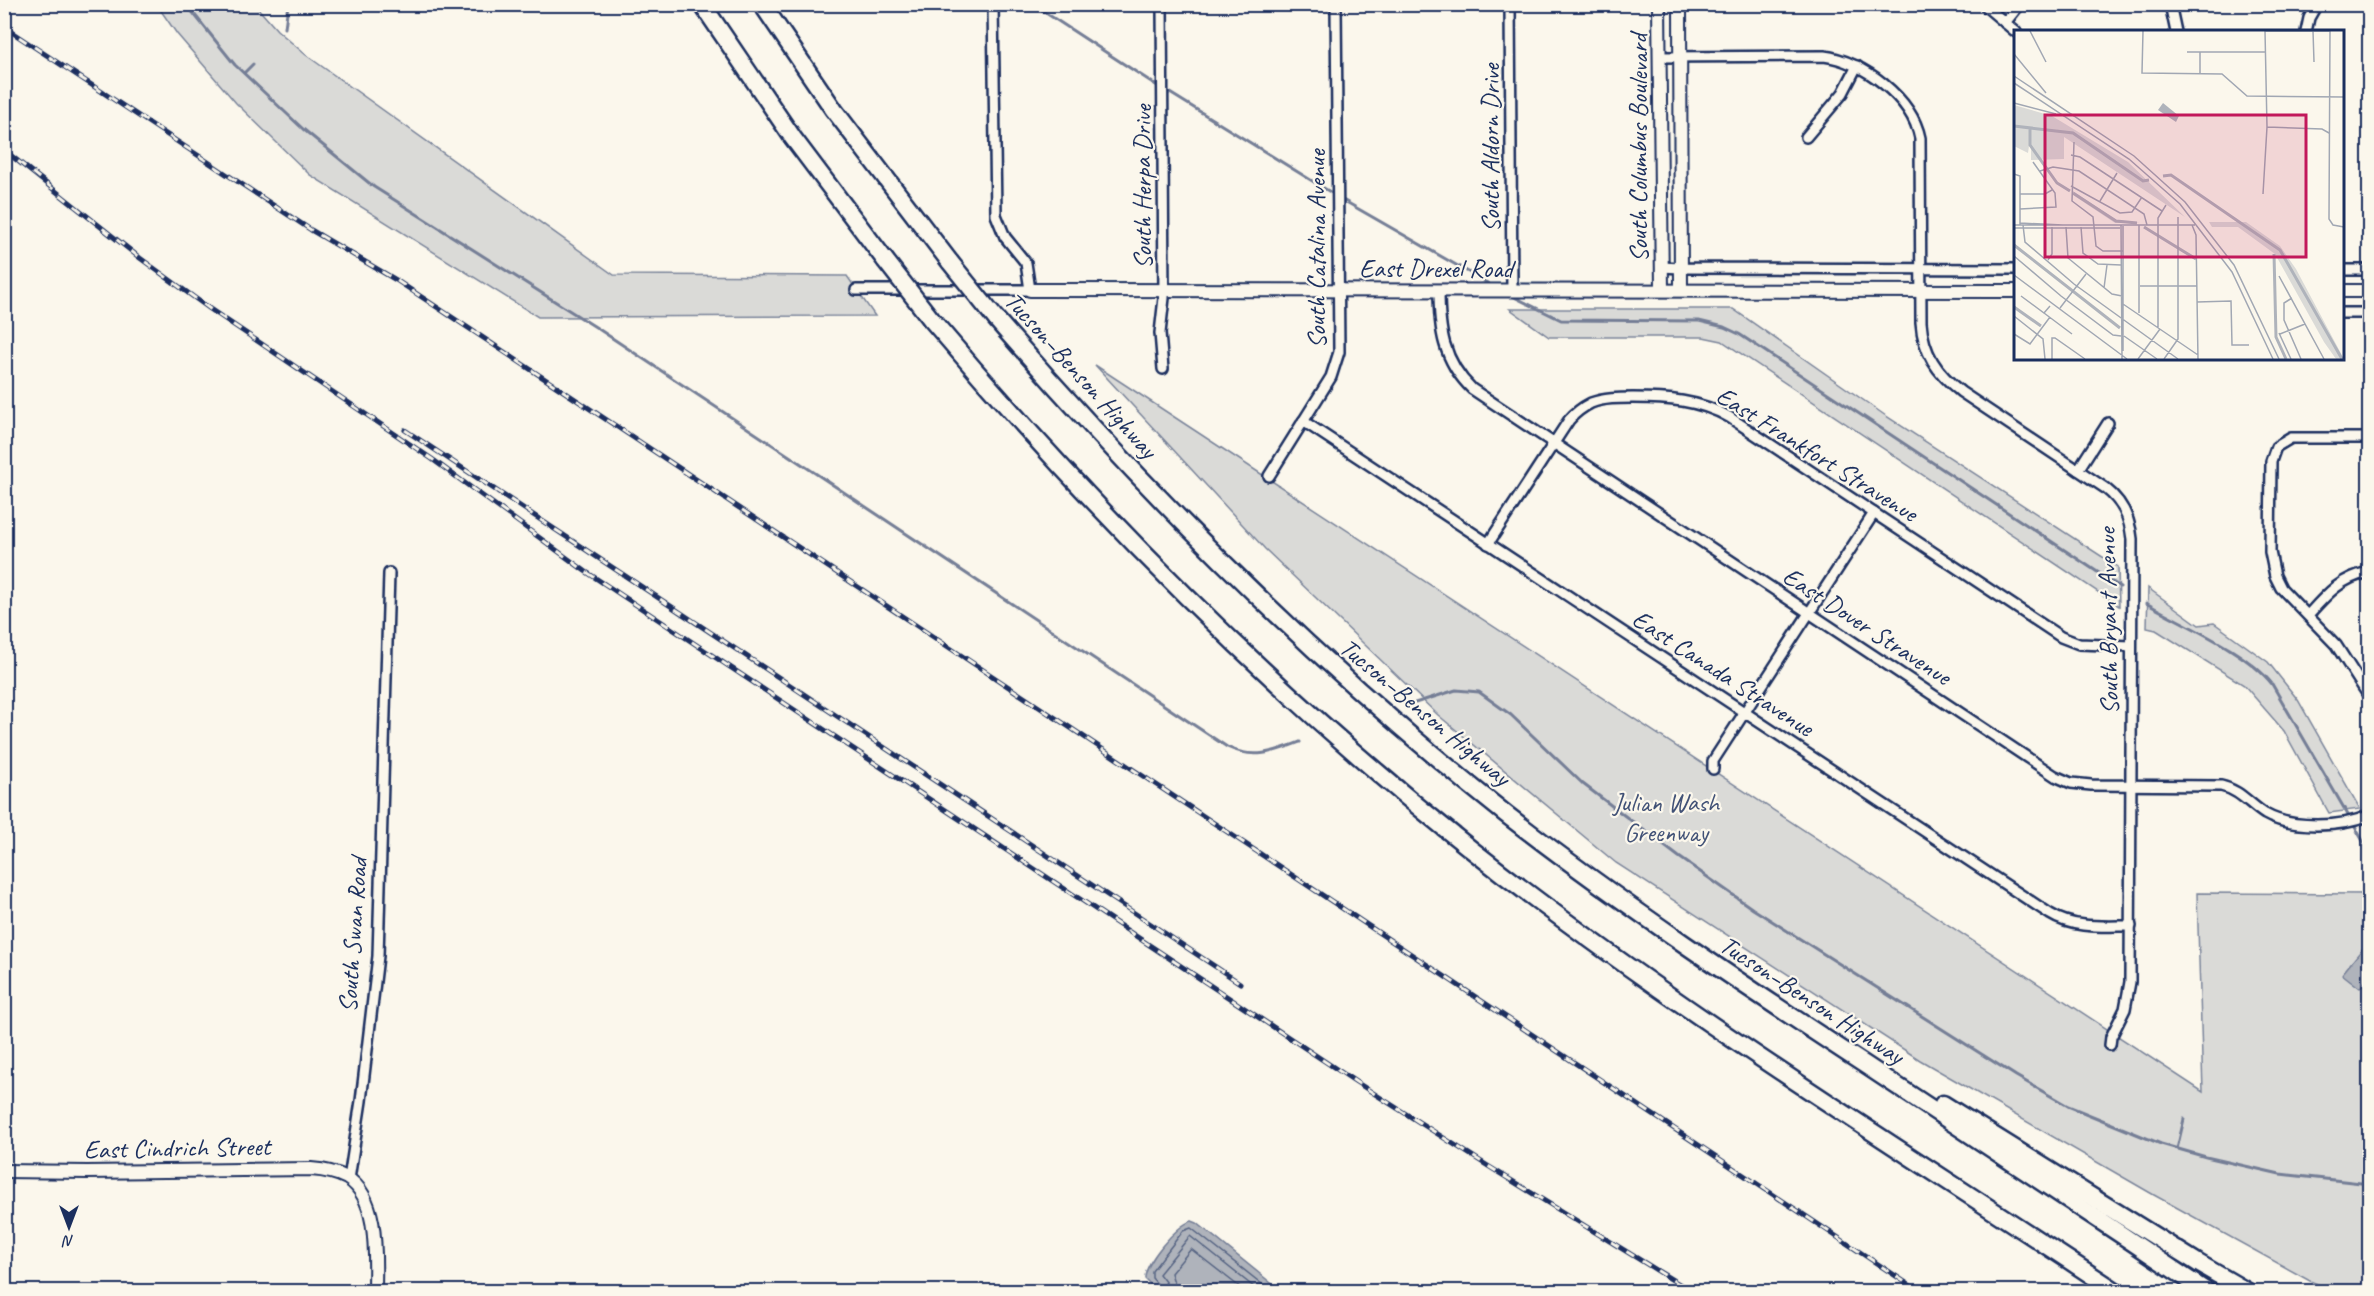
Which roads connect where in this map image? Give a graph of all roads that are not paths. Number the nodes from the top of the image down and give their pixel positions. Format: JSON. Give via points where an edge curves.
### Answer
{"nodes":[{"id":1,"x":702,"y":4,"type":"edge"},
{"id":2,"x":762,"y":4,"type":"edge"},
{"id":3,"x":993,"y":4,"type":"edge"},
{"id":4,"x":1162,"y":4,"type":"edge"},
{"id":5,"x":1336,"y":4,"type":"edge"},
{"id":6,"x":1510,"y":4,"type":"edge"},
{"id":7,"x":1659,"y":4,"type":"edge"},
{"id":8,"x":1680,"y":4,"type":"edge"},
{"id":9,"x":1983,"y":4,"type":"edge"},
{"id":10,"x":2020,"y":4,"type":"edge"},
{"id":11,"x":2170,"y":4,"type":"edge"},
{"id":12,"x":2317,"y":4,"type":"edge"},
{"id":13,"x":2005,"y":23,"type":"junction"},
{"id":14,"x":2014,"y":30,"type":"edge"},
{"id":15,"x":2176,"y":30,"type":"edge"},
{"id":16,"x":2306,"y":30,"type":"edge"},
{"id":17,"x":1660,"y":57,"type":"junction"},
{"id":18,"x":1680,"y":57,"type":"junction"},
{"id":19,"x":1857,"y":66,"type":"junction"},
{"id":20,"x":1806,"y":137,"type":"dead end"},
{"id":21,"x":1661,"y":267,"type":"junction"},
{"id":22,"x":1681,"y":268,"type":"junction"},
{"id":23,"x":1921,"y":269,"type":"junction"},
{"id":24,"x":2014,"y":270,"type":"edge"},
{"id":25,"x":2344,"y":270,"type":"edge"},
{"id":26,"x":2370,"y":270,"type":"edge"},
{"id":27,"x":855,"y":290,"type":"dead end"},
{"id":28,"x":1030,"y":290,"type":"junction"},
{"id":29,"x":1164,"y":290,"type":"junction"},
{"id":30,"x":1338,"y":290,"type":"junction"},
{"id":31,"x":1439,"y":290,"type":"junction"},
{"id":32,"x":1662,"y":290,"type":"junction"},
{"id":33,"x":1681,"y":290,"type":"junction"},
{"id":34,"x":1512,"y":291,"type":"junction"},
{"id":35,"x":1921,"y":291,"type":"junction"},
{"id":36,"x":2014,"y":291,"type":"edge"},
{"id":37,"x":2344,"y":291,"type":"edge"},
{"id":38,"x":2370,"y":291,"type":"edge"},
{"id":39,"x":2344,"y":313,"type":"edge"},
{"id":40,"x":2370,"y":313,"type":"edge"},
{"id":41,"x":1163,"y":369,"type":"dead end"},
{"id":42,"x":1303,"y":421,"type":"junction"},
{"id":43,"x":2108,"y":423,"type":"dead end"},
{"id":44,"x":2370,"y":438,"type":"edge"},
{"id":45,"x":1553,"y":444,"type":"junction"},
{"id":46,"x":2078,"y":470,"type":"junction"},
{"id":47,"x":1269,"y":476,"type":"dead end"},
{"id":48,"x":1874,"y":513,"type":"junction"},
{"id":49,"x":1488,"y":544,"type":"junction"},
{"id":50,"x":2370,"y":572,"type":"edge"},
{"id":51,"x":388,"y":573,"type":"dead end"},
{"id":52,"x":1810,"y":613,"type":"junction"},
{"id":53,"x":2308,"y":615,"type":"junction"},
{"id":54,"x":2131,"y":646,"type":"junction"},
{"id":55,"x":2370,"y":698,"type":"edge"},
{"id":56,"x":1743,"y":712,"type":"junction"},
{"id":57,"x":1713,"y":769,"type":"dead end"},
{"id":58,"x":2131,"y":786,"type":"junction"},
{"id":59,"x":2370,"y":815,"type":"edge"},
{"id":60,"x":2131,"y":926,"type":"junction"},
{"id":61,"x":1684,"y":945,"type":"junction"},
{"id":62,"x":2110,"y":1045,"type":"dead end"},
{"id":63,"x":4,"y":1171,"type":"edge"},
{"id":64,"x":349,"y":1179,"type":"junction"},
{"id":65,"x":2080,"y":1267,"type":"junction"},
{"id":66,"x":375,"y":1292,"type":"edge"},
{"id":67,"x":2111,"y":1292,"type":"edge"},
{"id":68,"x":2117,"y":1292,"type":"edge"},
{"id":69,"x":2207,"y":1292,"type":"edge"},
{"id":70,"x":2248,"y":1292,"type":"edge"}],
"edges":[{"from":1,"to":65,"type":"highway","bridge":true,"via":[[793,138],[931,320],[1049,456],[1180,592],[1324,727],[1548,909],[1662,991]]},
{"from":2,"to":61,"type":"highway","name":"Tucson–Benson Highway","bridge":true,"via":[[868,156],[950,262],[1088,424],[1148,487],[1261,601],[1351,684],[1505,813]]},
{"from":3,"to":28,"type":"street","via":[[996,214],[1005,237],[1026,262]]},
{"from":4,"to":29,"type":"street","name":"South Herpa Drive"},
{"from":5,"to":30,"type":"street","name":"South Catalina Avenue"},
{"from":6,"to":34,"type":"street","name":"South Aldorn Drive"},
{"from":7,"to":17,"type":"street","name":"South Columbus Boulevard"},
{"from":8,"to":18,"type":"street","name":"South Columbus Boulevard"},
{"from":9,"to":13,"type":"street"},
{"from":10,"to":13,"type":"street"},
{"from":11,"to":15,"type":"street"},
{"from":12,"to":16,"type":"street"},
{"from":13,"to":14,"type":"street"},
{"from":17,"to":18,"type":"street"},
{"from":17,"to":21,"type":"street","name":"South Columbus Boulevard"},
{"from":18,"to":19,"type":"street","via":[[1824,56]]},
{"from":18,"to":22,"type":"street","name":"South Columbus Boulevard"},
{"from":19,"to":20,"type":"street","via":[[1843,93]]},
{"from":19,"to":23,"type":"street","name":"South Bryant Avenue","via":[[1904,103],[1918,128]]},
{"from":21,"to":22,"type":"street"},
{"from":21,"to":32,"type":"street","name":"South Columbus Boulevard"},
{"from":22,"to":23,"type":"street"},
{"from":22,"to":33,"type":"street","name":"South Columbus Boulevard"},
{"from":23,"to":24,"type":"street"},
{"from":23,"to":35,"type":"street","name":"South Bryant Avenue"},
{"from":25,"to":26,"type":"street"},
{"from":27,"to":28,"type":"street","name":"East Drexel Road"},
{"from":28,"to":29,"type":"street","name":"East Drexel Road"},
{"from":29,"to":30,"type":"street","name":"East Drexel Road"},
{"from":29,"to":41,"type":"street","name":"South Herpa Drive","via":[[1160,333]]},
{"from":30,"to":31,"type":"street","name":"East Drexel Road"},
{"from":30,"to":42,"type":"street","name":"South Catalina Avenue","via":[[1337,361]]},
{"from":31,"to":34,"type":"street","name":"East Drexel Road"},
{"from":31,"to":45,"type":"street","name":"East Dover Stravenue","via":[[1442,338],[1455,370],[1481,396]]},
{"from":32,"to":33,"type":"street","name":"East Drexel Road"},
{"from":32,"to":34,"type":"street","name":"East Drexel Road"},
{"from":33,"to":35,"type":"street","name":"East Drexel Road"},
{"from":35,"to":36,"type":"street","name":"East Drexel Road"},
{"from":35,"to":46,"type":"street","name":"South Bryant Avenue","via":[[1922,332],[1939,373],[1960,392]]},
{"from":37,"to":38,"type":"street"},
{"from":39,"to":40,"type":"street"},
{"from":42,"to":47,"type":"street","name":"South Catalina Avenue"},
{"from":42,"to":49,"type":"street","name":"East Canada Stravenue"},
{"from":43,"to":46,"type":"street"},
{"from":44,"to":53,"type":"street","via":[[2291,438],[2278,444],[2273,452],[2271,561],[2281,588]]},
{"from":45,"to":48,"type":"street","name":"East Frankfort Stravenue","via":[[1576,413],[1595,402],[1688,401],[1729,417]]},
{"from":45,"to":49,"type":"street","name":"East Frankfort Stravenue"},
{"from":45,"to":52,"type":"street","name":"East Dover Stravenue"},
{"from":46,"to":54,"type":"street","name":"South Bryant Avenue","via":[[2120,501],[2129,520]]},
{"from":48,"to":52,"type":"street"},
{"from":48,"to":54,"type":"street","name":"East Frankfort Stravenue","via":[[2061,637],[2079,644]]},
{"from":49,"to":56,"type":"street","name":"East Canada Stravenue"},
{"from":50,"to":53,"type":"street","via":[[2341,582]]},
{"from":51,"to":64,"type":"street","name":"South Swan Road","via":[[378,956]]},
{"from":52,"to":56,"type":"street"},
{"from":52,"to":58,"type":"street","name":"East Dover Stravenue","via":[[2055,776],[2080,785]]},
{"from":53,"to":55,"type":"street","via":[[2346,658]]},
{"from":54,"to":58,"type":"street","name":"South Bryant Avenue"},
{"from":56,"to":57,"type":"street","via":[[1713,761]]},
{"from":56,"to":60,"type":"street","name":"East Canada Stravenue","via":[[2058,920],[2086,926]]},
{"from":58,"to":59,"type":"street","name":"East Dover Stravenue","via":[[2226,787],[2266,814],[2290,823],[2341,824]]},
{"from":58,"to":60,"type":"street","name":"South Bryant Avenue"},
{"from":60,"to":62,"type":"street","name":"South Bryant Avenue","via":[[2127,1002]]},
{"from":61,"to":69,"type":"highway","name":"Tucson–Benson Highway"},
{"from":61,"to":70,"type":"highway"},
{"from":63,"to":64,"type":"street","name":"East Cindrich Street","via":[[311,1169]]},
{"from":64,"to":66,"type":"street","via":[[361,1194],[372,1223]]},
{"from":65,"to":67,"type":"highway"},
{"from":65,"to":68,"type":"highway"}]}
